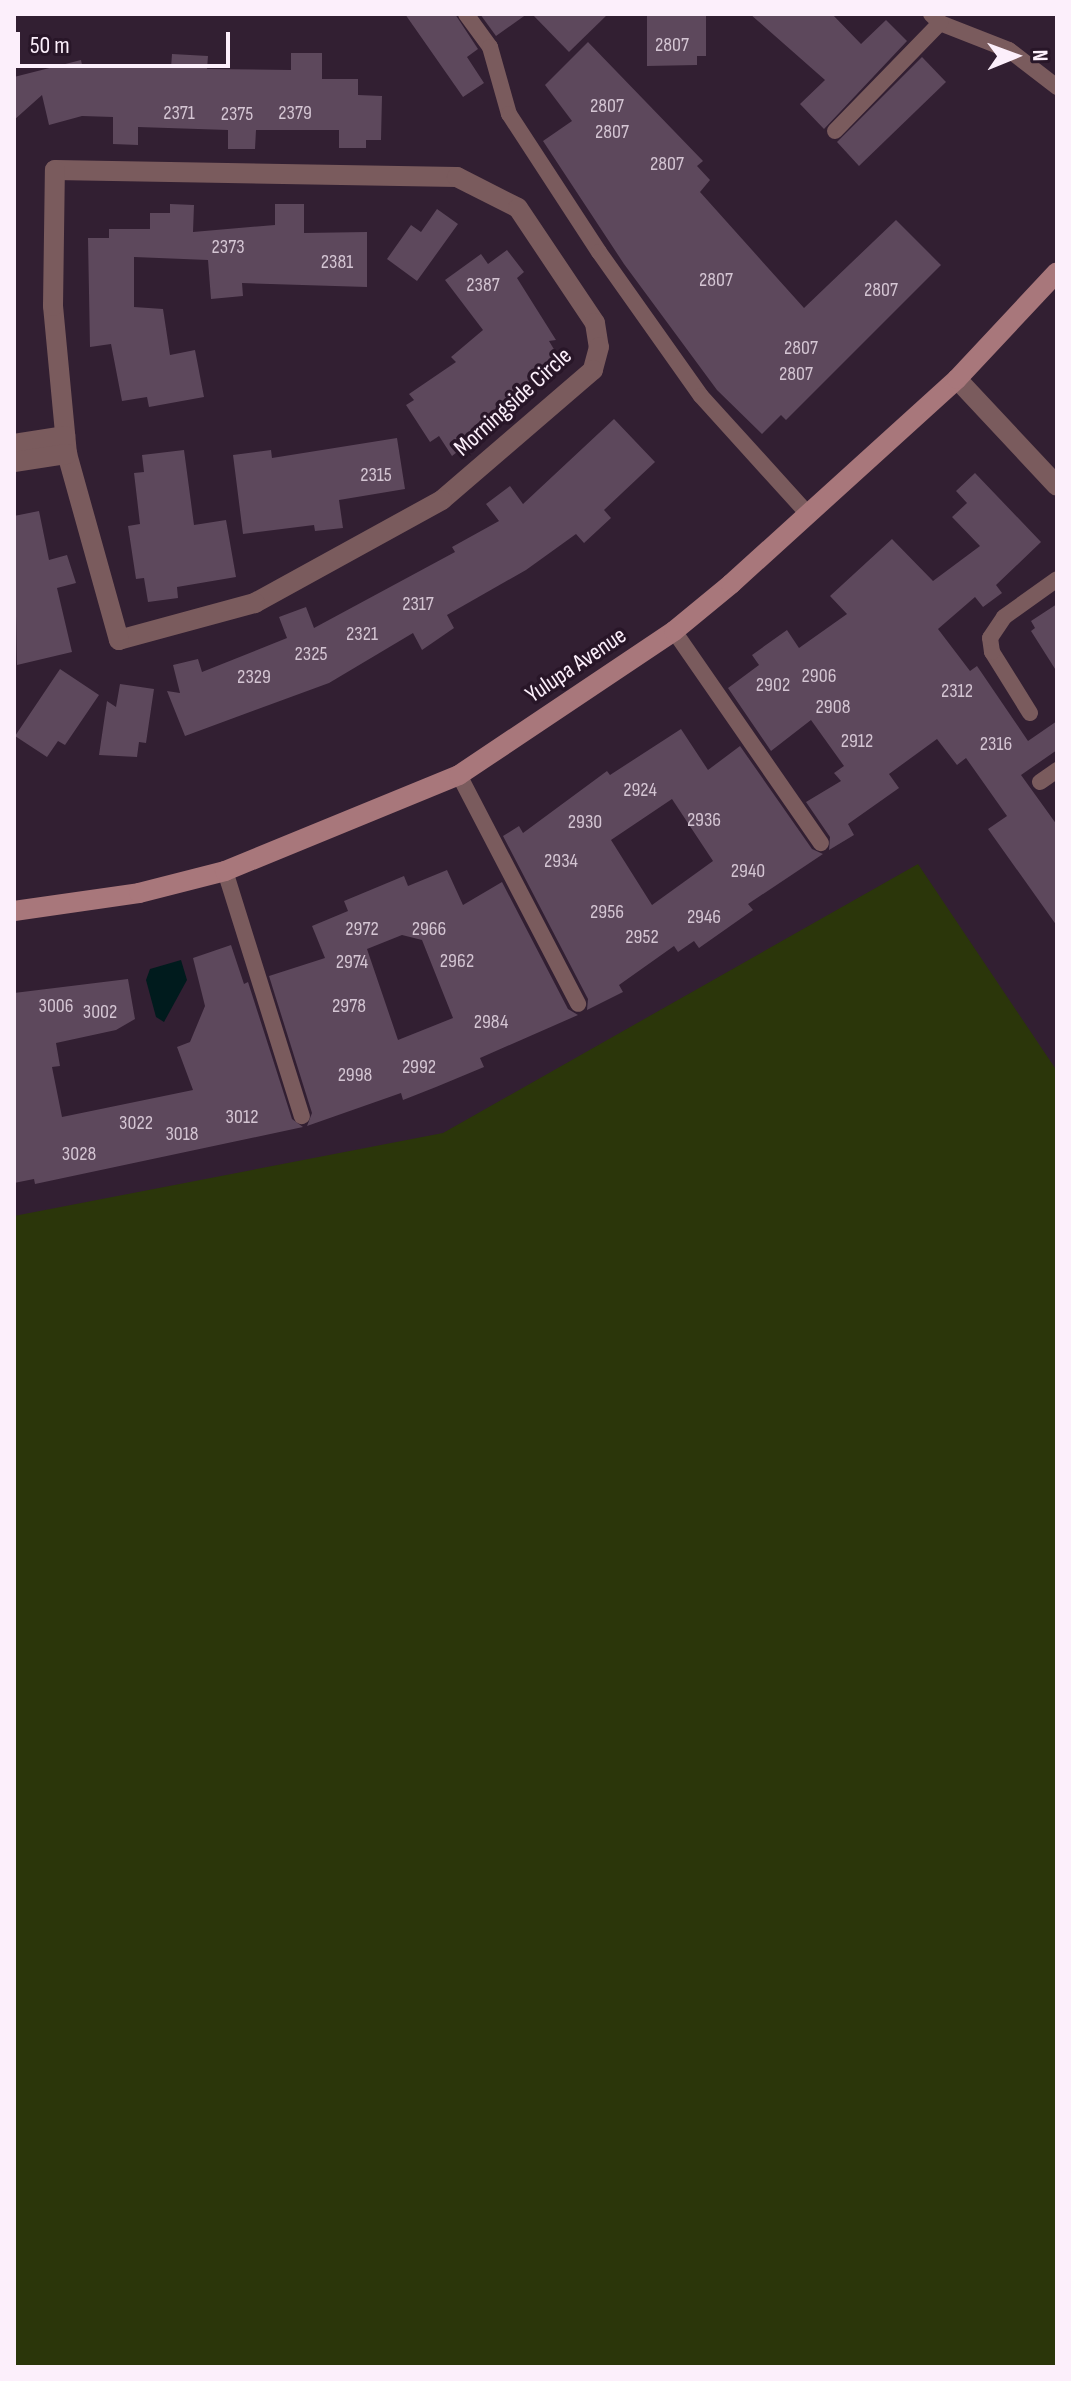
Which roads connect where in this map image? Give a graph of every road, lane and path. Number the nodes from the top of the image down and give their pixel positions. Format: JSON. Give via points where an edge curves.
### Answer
{"nodes":[{"id":1,"x":466,"y":14,"type":"edge"},
{"id":2,"x":936,"y":19,"type":"edge"},
{"id":3,"x":1057,"y":87,"type":"edge"},
{"id":4,"x":835,"y":131,"type":"dead end"},
{"id":5,"x":1057,"y":272,"type":"edge"},
{"id":6,"x":957,"y":379,"type":"junction"},
{"id":7,"x":14,"y":444,"type":"edge"},
{"id":8,"x":66,"y":445,"type":"junction"},
{"id":9,"x":14,"y":462,"type":"edge"},
{"id":10,"x":1057,"y":486,"type":"edge"},
{"id":11,"x":808,"y":514,"type":"junction"},
{"id":12,"x":1057,"y":579,"type":"edge"},
{"id":13,"x":674,"y":631,"type":"junction"},
{"id":14,"x":1030,"y":713,"type":"dead end"},
{"id":15,"x":1057,"y":770,"type":"edge"},
{"id":16,"x":459,"y":775,"type":"junction"},
{"id":17,"x":1040,"y":782,"type":"dead end"},
{"id":18,"x":821,"y":843,"type":"dead end"},
{"id":19,"x":225,"y":871,"type":"junction"},
{"id":20,"x":14,"y":911,"type":"edge"},
{"id":21,"x":578,"y":1004,"type":"dead end"},
{"id":22,"x":302,"y":1116,"type":"dead end"}],
"edges":[{"from":1,"to":11,"type":"lane","via":[[490,47],[509,114],[599,252],[701,396]]},
{"from":2,"to":3,"type":"lane","via":[[1009,50]]},
{"from":2,"to":4,"type":"lane"},
{"from":5,"to":6,"type":"street","name":"Yulupa Avenue"},
{"from":6,"to":10,"type":"street"},
{"from":6,"to":11,"type":"street","name":"Yulupa Avenue"},
{"from":7,"to":8,"type":"street"},
{"from":8,"to":8,"type":"street","name":"Morningside Circle","via":[[119,640],[255,603],[442,500],[593,370],[599,347],[595,323],[518,208],[457,177],[55,170],[53,306]]},
{"from":8,"to":9,"type":"street"},
{"from":11,"to":13,"type":"street","name":"Yulupa Avenue"},
{"from":12,"to":14,"type":"lane","via":[[1004,617],[990,638],[992,652]]},
{"from":13,"to":16,"type":"street","name":"Yulupa Avenue"},
{"from":13,"to":18,"type":"lane"},
{"from":15,"to":17,"type":"lane"},
{"from":16,"to":19,"type":"street","name":"Yulupa Avenue"},
{"from":16,"to":21,"type":"lane"},
{"from":19,"to":20,"type":"street","name":"Yulupa Avenue","via":[[139,893]]},
{"from":19,"to":22,"type":"lane"}]}
